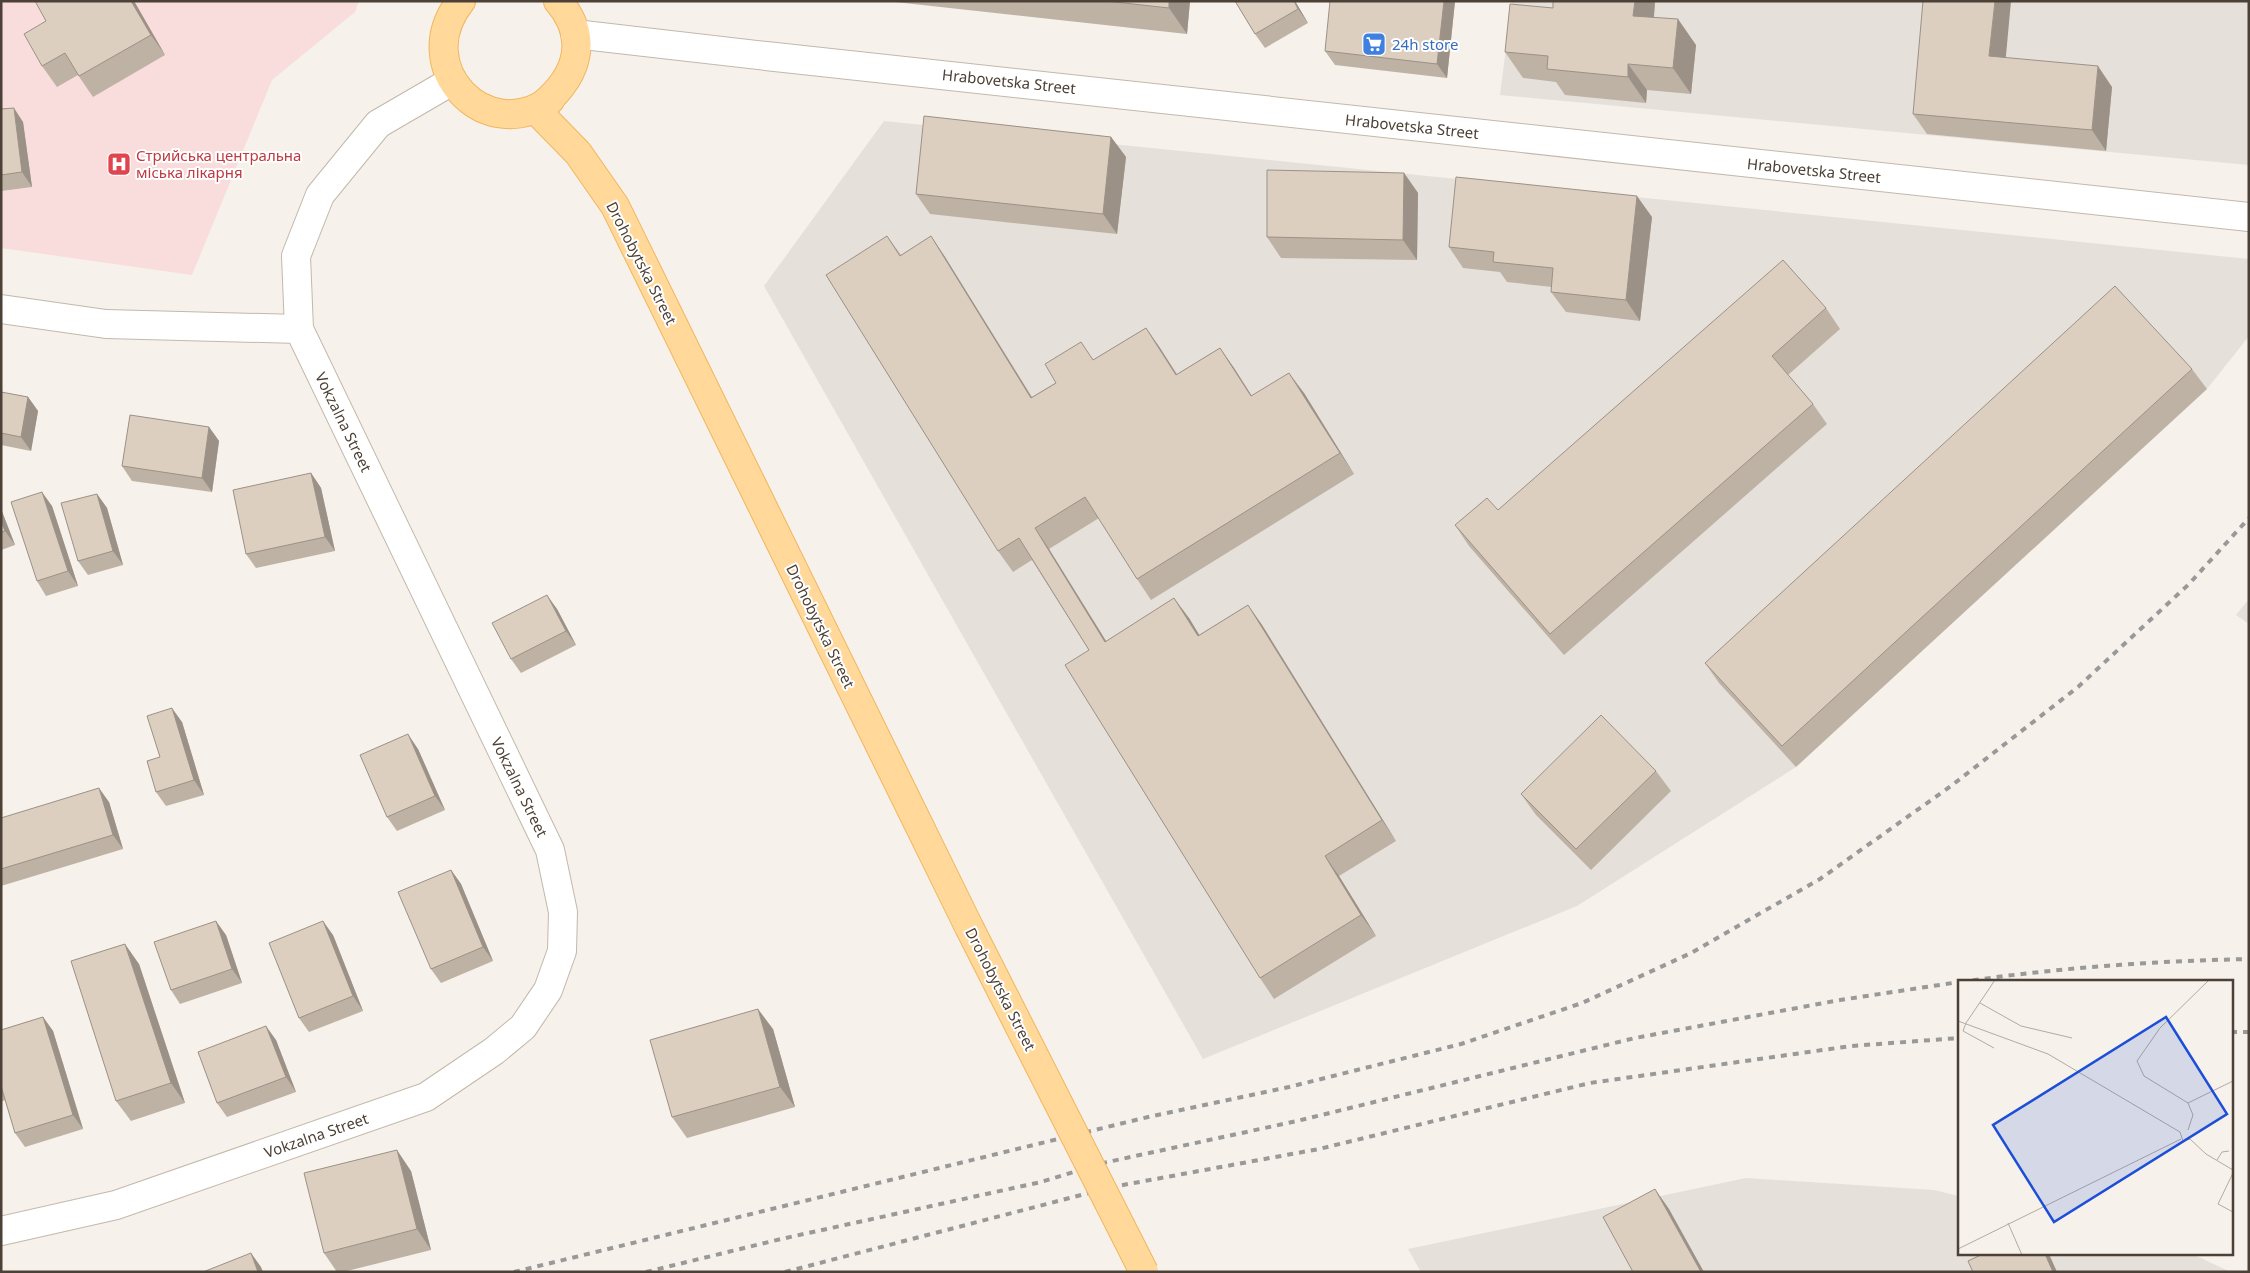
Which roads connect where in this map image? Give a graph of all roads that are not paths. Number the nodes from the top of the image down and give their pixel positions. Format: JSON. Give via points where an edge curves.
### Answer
{"nodes":[{"id":1,"x":461,"y":1,"type":"edge"},
{"id":2,"x":558,"y":1,"type":"edge"},
{"id":3,"x":575,"y":34,"type":"junction"},
{"id":4,"x":452,"y":81,"type":"junction"},
{"id":5,"x":536,"y":110,"type":"junction"},
{"id":6,"x":2249,"y":217,"type":"edge"},
{"id":7,"x":1,"y":308,"type":"edge"},
{"id":8,"x":299,"y":329,"type":"junction"},
{"id":9,"x":1,"y":1231,"type":"edge"},
{"id":10,"x":1144,"y":1272,"type":"edge"}],
"edges":[{"from":1,"to":4,"type":"main road","via":[[450,15],[443,36],[443,60]]},
{"from":2,"to":3,"type":"main road","via":[[567,12]]},
{"from":3,"to":5,"type":"main road","via":[[576,56],[568,79],[554,97]]},
{"from":3,"to":6,"type":"street","name":"Hrabovetska Street"},
{"from":4,"to":5,"type":"main road","via":[[468,99],[488,110],[511,113]]},
{"from":4,"to":8,"type":"street","name":"Vokzalna Street","via":[[378,124],[320,195],[296,256]]},
{"from":5,"to":10,"type":"main road","name":"Drohobytska Street","bridge":true,"via":[[578,153],[615,206],[969,927]]},
{"from":7,"to":8,"type":"street","via":[[106,324]]},
{"from":8,"to":9,"type":"street","name":"Vokzalna Street","via":[[550,850],[563,912],[562,951],[548,990],[524,1027],[426,1097],[116,1205]]}]}
